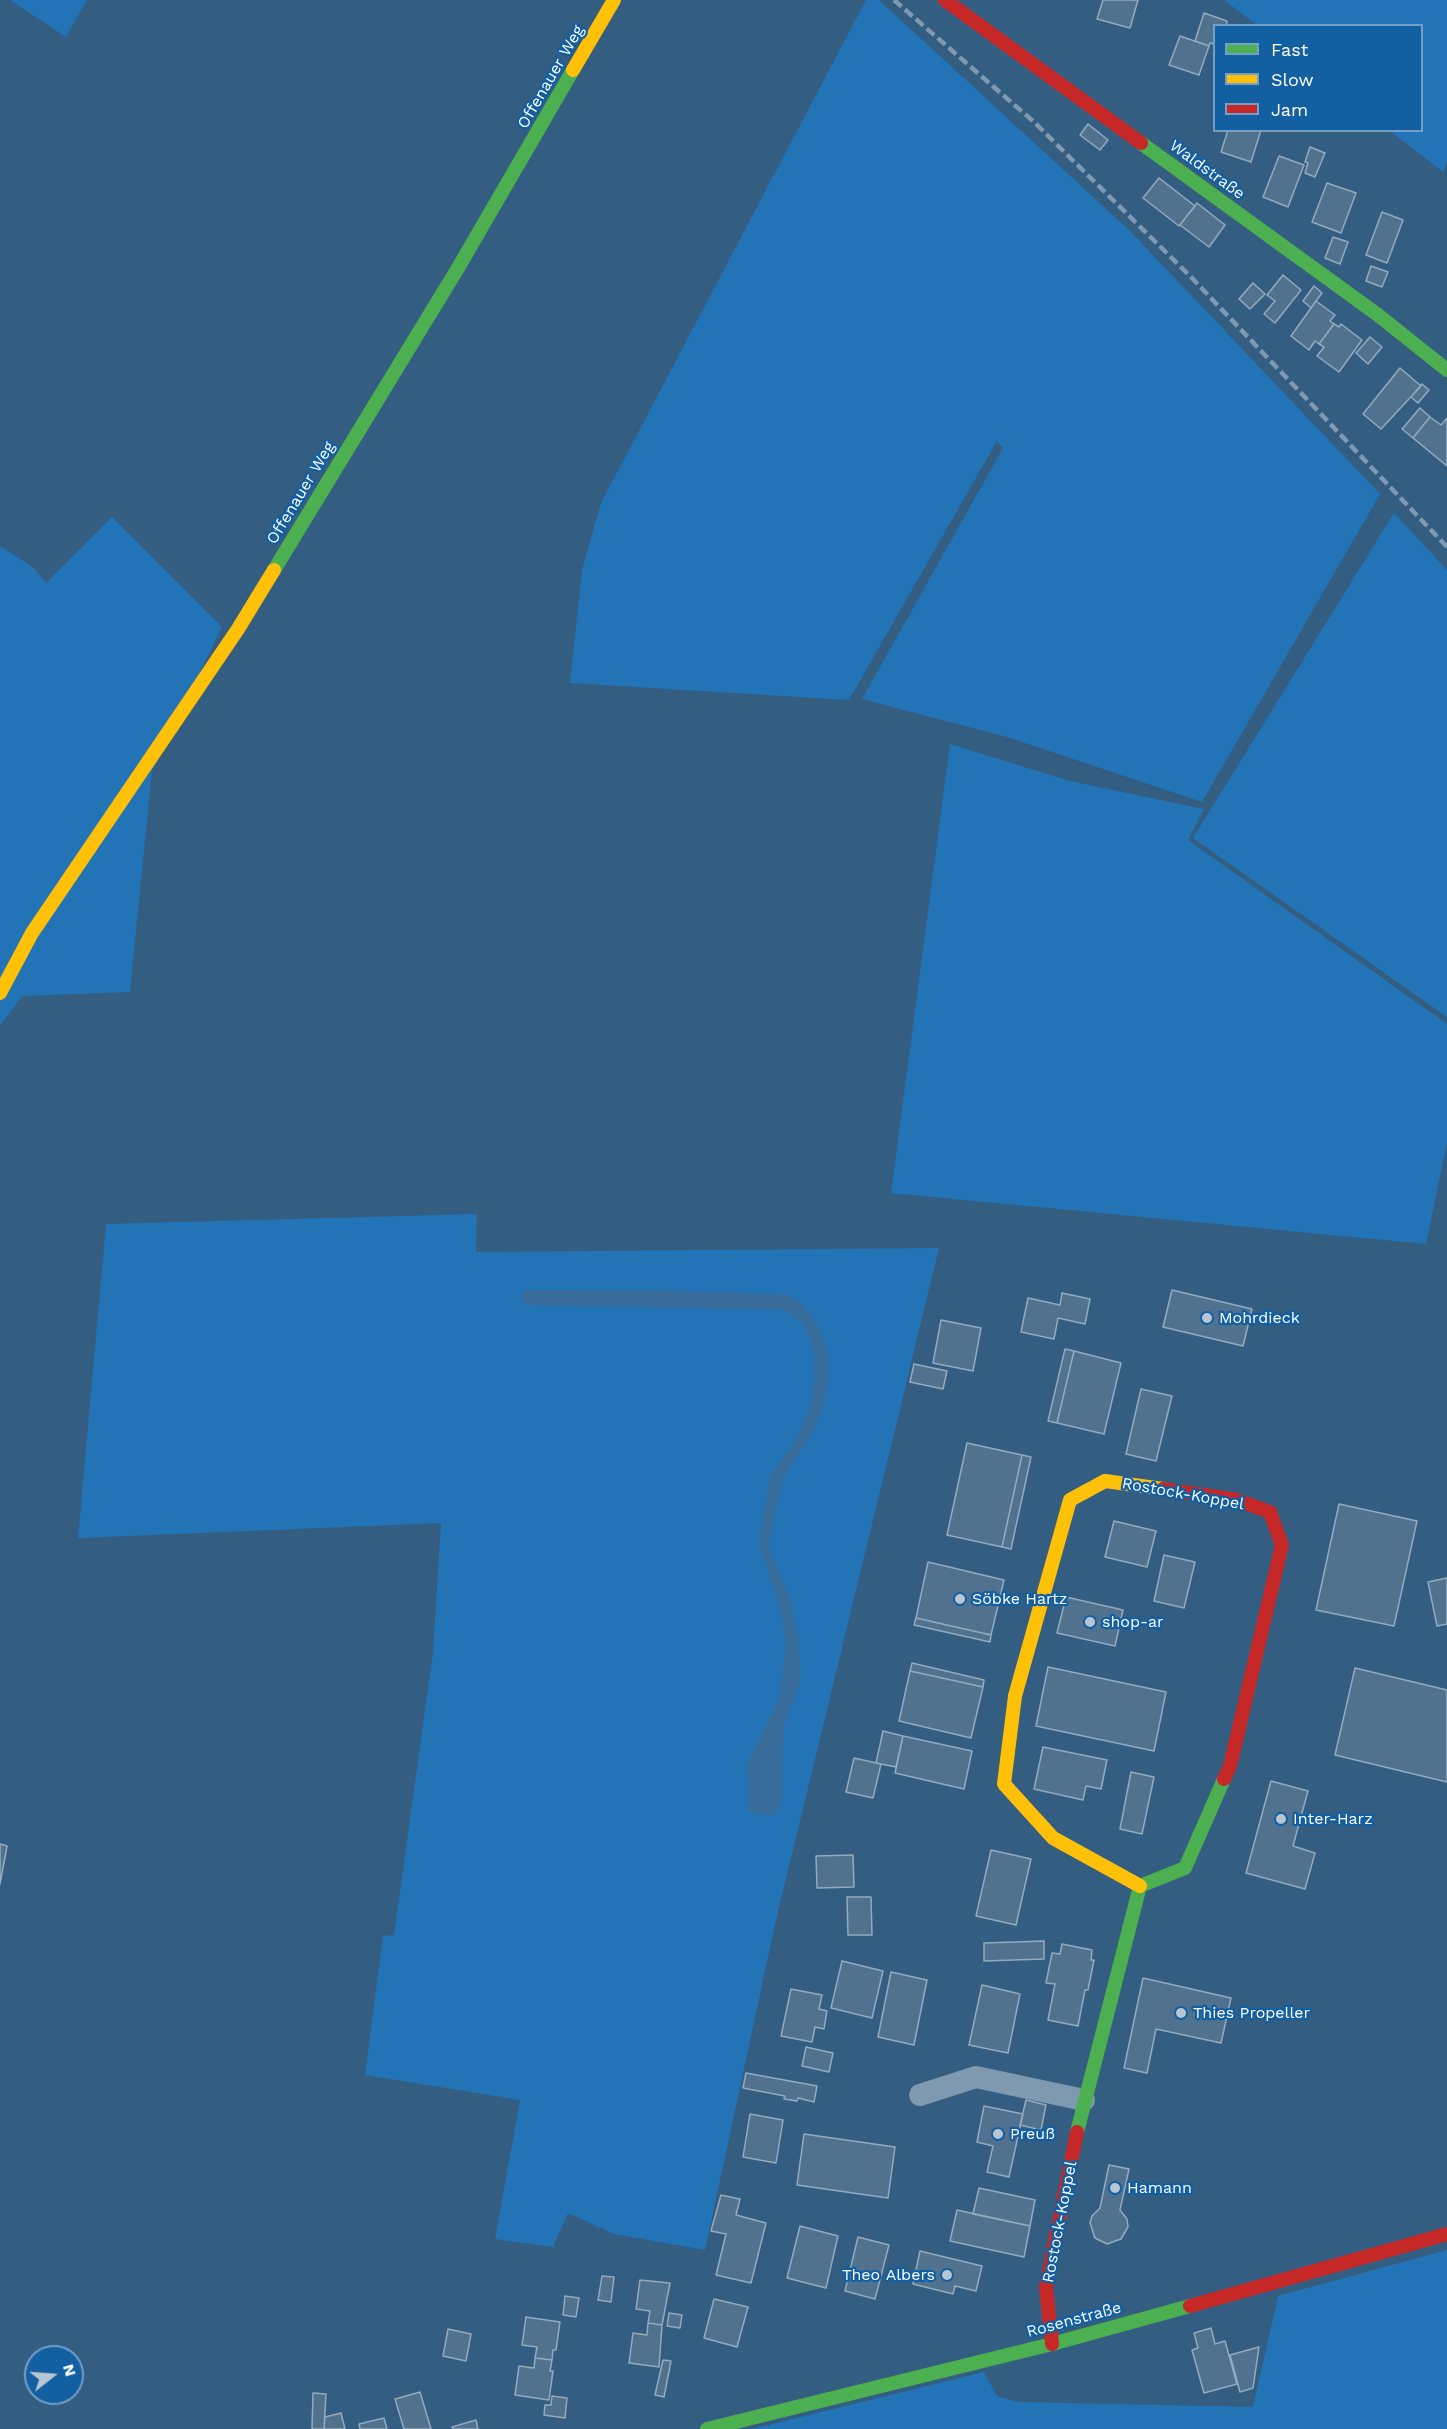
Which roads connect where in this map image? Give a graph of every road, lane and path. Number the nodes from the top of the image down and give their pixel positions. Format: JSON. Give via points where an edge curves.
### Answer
{"nodes":[{"id":1,"x":614,"y":0,"type":"edge"},
{"id":2,"x":945,"y":0,"type":"edge"},
{"id":3,"x":1447,"y":370,"type":"edge"},
{"id":4,"x":0,"y":993,"type":"edge"},
{"id":5,"x":1140,"y":1886,"type":"junction"},
{"id":6,"x":920,"y":2095,"type":"dead end"},
{"id":7,"x":1084,"y":2100,"type":"junction"},
{"id":8,"x":1447,"y":2234,"type":"edge"},
{"id":9,"x":1052,"y":2344,"type":"junction"},
{"id":10,"x":707,"y":2429,"type":"edge"}],
"edges":[{"from":1,"to":4,"type":"street","name":"Offenauer Weg","via":[[452,278],[238,629],[32,933]]},
{"from":2,"to":3,"type":"street","name":"Waldstraße","via":[[1378,315]]},
{"from":5,"to":5,"type":"street","name":"Rostock-Koppel","via":[[1185,1868],[1230,1766],[1282,1545],[1270,1512],[1237,1500],[1105,1481],[1070,1500],[1015,1696],[1004,1784],[1053,1838]]},
{"from":5,"to":7,"type":"street","name":"Rostock-Koppel"},
{"from":6,"to":7,"type":"street","via":[[976,2077]]},
{"from":7,"to":9,"type":"street","name":"Rostock-Koppel","via":[[1046,2287]]},
{"from":8,"to":9,"type":"street","name":"Rosenstraße"},
{"from":9,"to":10,"type":"street","name":"Rosenstraße"}]}
